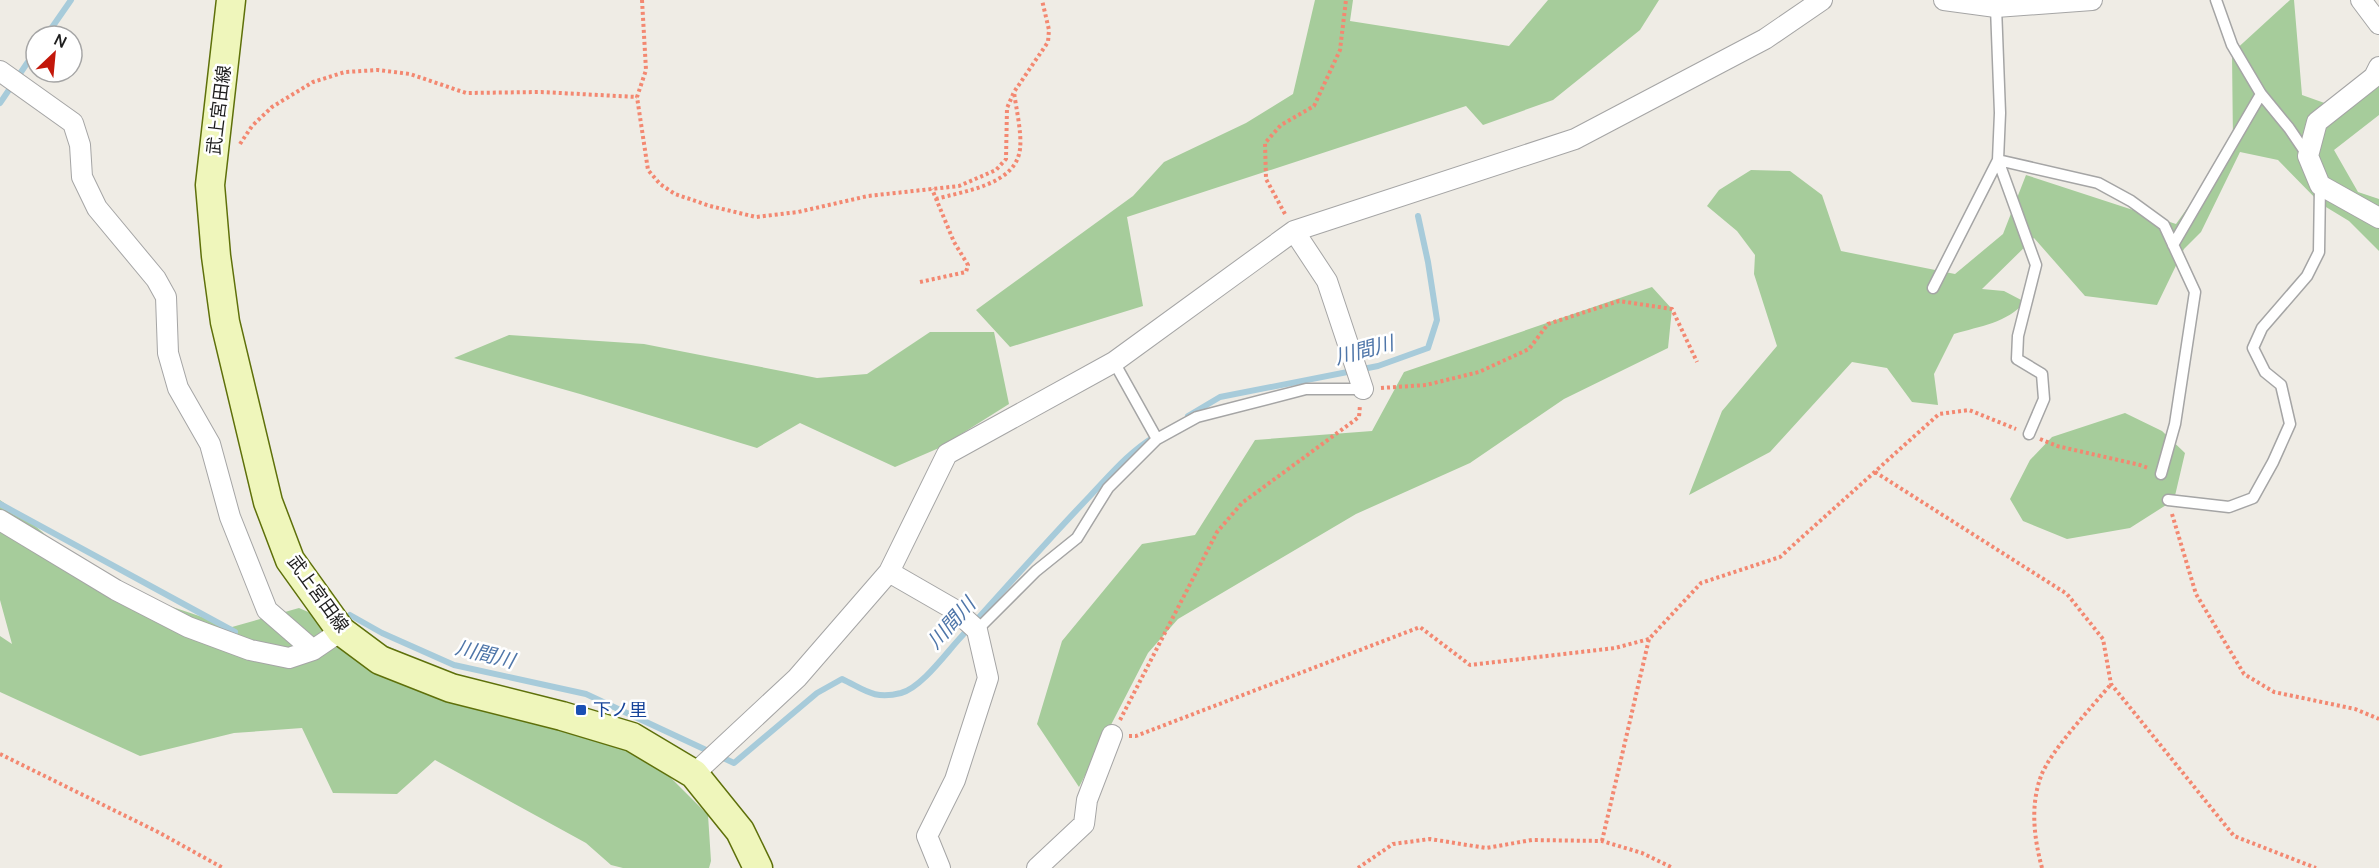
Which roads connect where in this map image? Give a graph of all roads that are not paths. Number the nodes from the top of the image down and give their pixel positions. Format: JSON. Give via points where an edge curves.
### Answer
{"nodes":[{"id":1,"x":231,"y":0,"type":"edge"},
{"id":2,"x":1822,"y":0,"type":"edge"},
{"id":3,"x":1944,"y":0,"type":"edge"},
{"id":4,"x":2092,"y":0,"type":"edge"},
{"id":5,"x":2216,"y":0,"type":"edge"},
{"id":6,"x":2361,"y":0,"type":"edge"},
{"id":7,"x":1996,"y":8,"type":"junction"},
{"id":8,"x":2379,"y":24,"type":"edge"},
{"id":9,"x":2379,"y":67,"type":"edge"},
{"id":10,"x":0,"y":70,"type":"edge"},
{"id":11,"x":2261,"y":94,"type":"junction"},
{"id":12,"x":2308,"y":156,"type":"junction"},
{"id":13,"x":1998,"y":160,"type":"junction"},
{"id":14,"x":2320,"y":185,"type":"junction"},
{"id":15,"x":2379,"y":218,"type":"edge"},
{"id":16,"x":1294,"y":231,"type":"junction"},
{"id":17,"x":2173,"y":245,"type":"junction"},
{"id":18,"x":1933,"y":288,"type":"dead end"},
{"id":19,"x":1114,"y":362,"type":"junction"},
{"id":20,"x":1363,"y":389,"type":"joint"},
{"id":21,"x":2028,"y":434,"type":"road end"},
{"id":22,"x":1157,"y":439,"type":"junction"},
{"id":23,"x":2160,"y":474,"type":"road end"},
{"id":24,"x":2168,"y":500,"type":"road end"},
{"id":25,"x":0,"y":520,"type":"edge"},
{"id":26,"x":889,"y":572,"type":"junction"},
{"id":27,"x":977,"y":630,"type":"junction"},
{"id":28,"x":340,"y":632,"type":"junction"},
{"id":29,"x":313,"y":651,"type":"junction"},
{"id":30,"x":1112,"y":735,"type":"road end"},
{"id":31,"x":694,"y":774,"type":"junction"},
{"id":32,"x":758,"y":868,"type":"edge"},
{"id":33,"x":940,"y":868,"type":"edge"},
{"id":34,"x":1037,"y":868,"type":"edge"}],
"edges":[{"from":1,"to":28,"type":"main road","name":"武上宮田線","via":[[210,185],[225,322],[275,521],[290,560]]},
{"from":2,"to":16,"type":"street","via":[[1765,39],[1575,139]]},
{"from":3,"to":7,"type":"street"},
{"from":4,"to":7,"type":"street"},
{"from":5,"to":11,"type":"lane","via":[[2232,45]]},
{"from":6,"to":8,"type":"street"},
{"from":7,"to":13,"type":"lane"},
{"from":9,"to":12,"type":"street","via":[[2374,77],[2317,122]]},
{"from":10,"to":29,"type":"street","via":[[73,123],[80,145],[82,177],[98,208],[166,297],[168,353],[178,388],[210,444],[230,518],[262,600],[267,610]]},
{"from":11,"to":12,"type":"lane"},
{"from":11,"to":17,"type":"lane"},
{"from":12,"to":14,"type":"street"},
{"from":13,"to":17,"type":"lane","via":[[2098,183],[2164,225]]},
{"from":13,"to":18,"type":"lane"},
{"from":13,"to":21,"type":"lane","via":[[2036,265],[2018,336],[2017,359],[2042,374],[2044,399]]},
{"from":14,"to":15,"type":"street"},
{"from":14,"to":24,"type":"lane","via":[[2319,252],[2307,276],[2262,328],[2253,348],[2265,372],[2280,385],[2290,424],[2273,462],[2253,498],[2229,507]]},
{"from":16,"to":19,"type":"street"},
{"from":16,"to":20,"type":"street","via":[[1327,281]]},
{"from":17,"to":23,"type":"lane","via":[[2195,292],[2175,424]]},
{"from":19,"to":22,"type":"lane"},
{"from":19,"to":26,"type":"street","via":[[947,454]]},
{"from":20,"to":22,"type":"lane","via":[[1306,389],[1197,417]]},
{"from":22,"to":27,"type":"lane","via":[[1107,488],[1077,538],[1036,571]]},
{"from":25,"to":29,"type":"street","via":[[116,590],[188,627],[250,650],[289,658]]},
{"from":26,"to":27,"type":"street","via":[[955,610]]},
{"from":26,"to":31,"type":"street","via":[[797,678]]},
{"from":27,"to":33,"type":"street","via":[[988,678],[955,780],[927,836]]},
{"from":28,"to":29,"type":"street"},
{"from":28,"to":31,"type":"main road","name":"武上宮田線","via":[[380,660],[451,688],[632,737]]},
{"from":30,"to":34,"type":"street","via":[[1087,800],[1084,824]]},
{"from":31,"to":32,"type":"main road","name":"武上宮田線","via":[[740,831]]}]}
